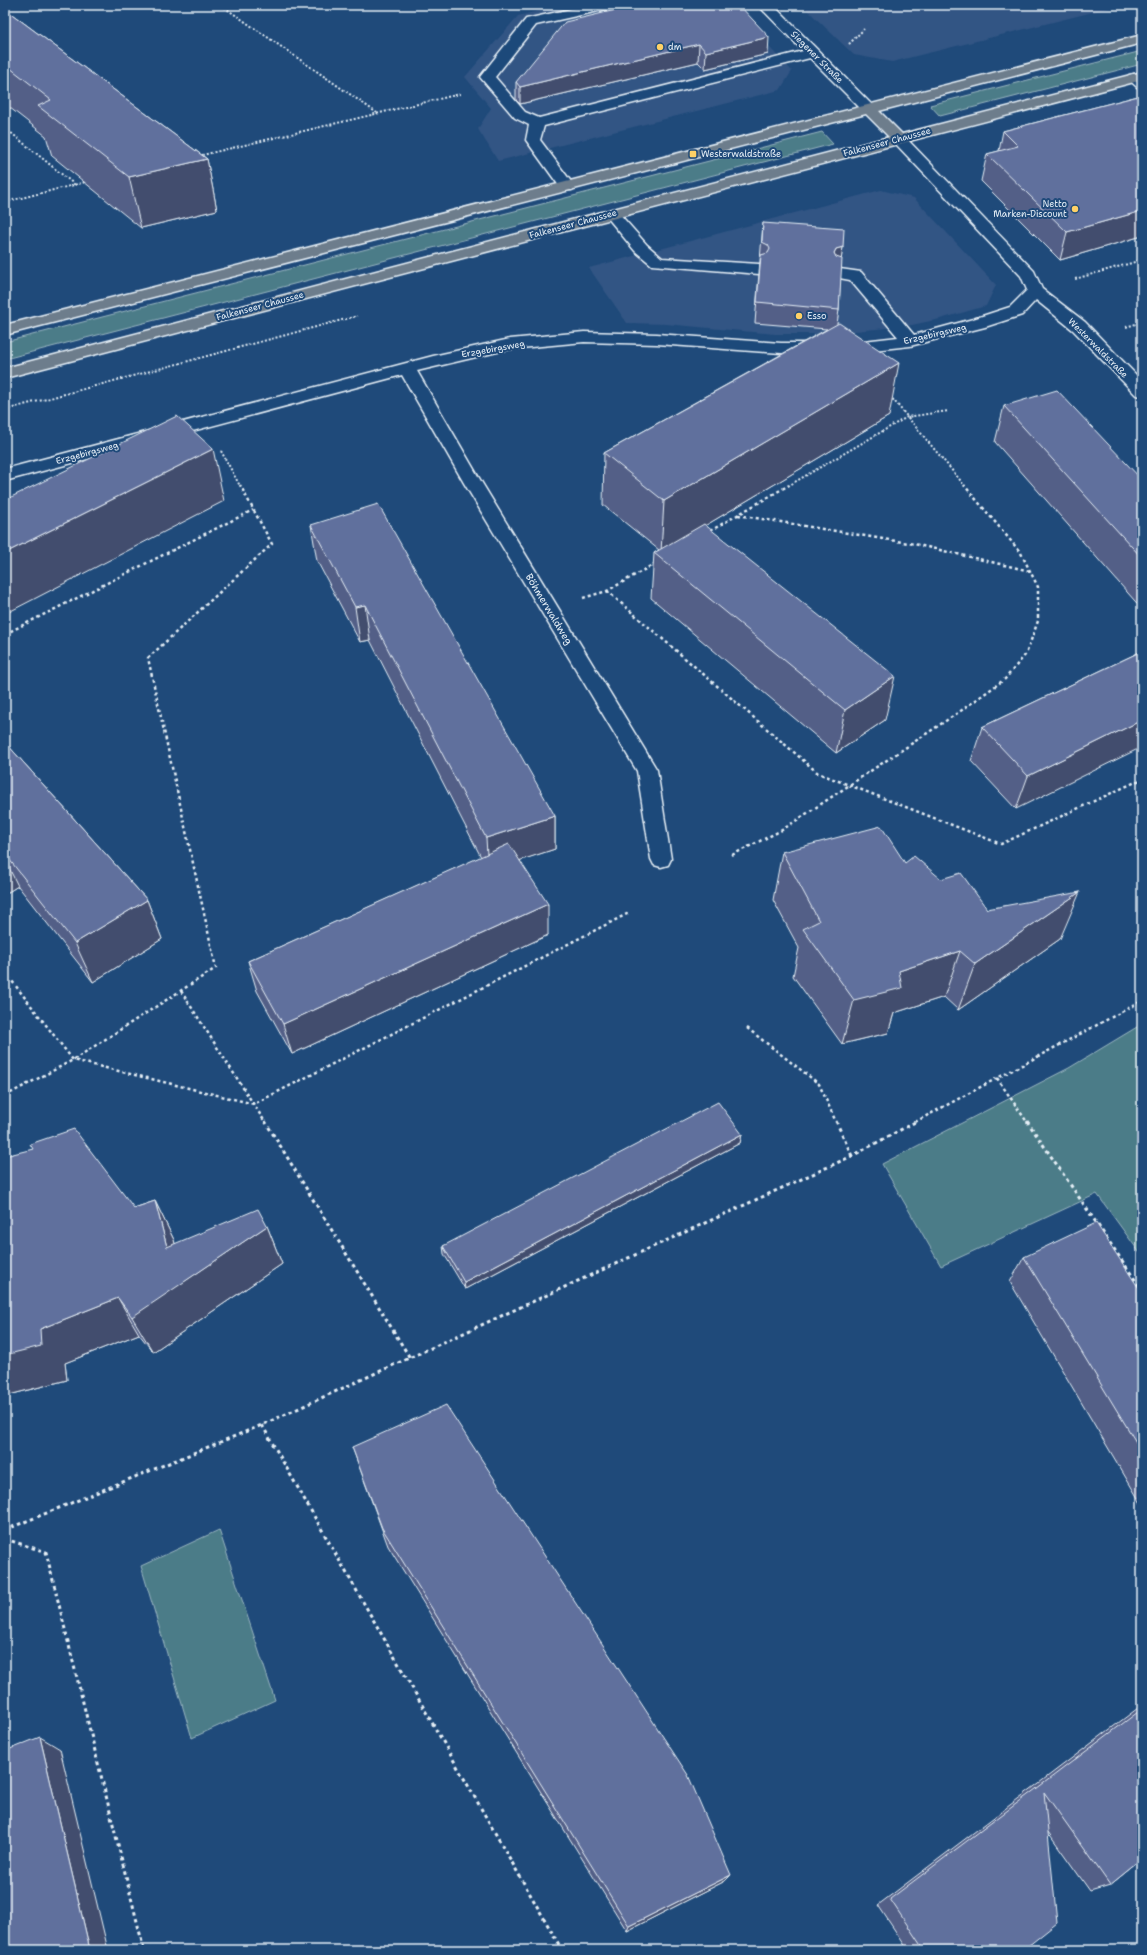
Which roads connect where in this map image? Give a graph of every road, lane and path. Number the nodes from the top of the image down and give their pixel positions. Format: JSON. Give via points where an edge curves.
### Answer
{"nodes":[{"id":1,"x":221,"y":5,"type":"edge"},
{"id":2,"x":607,"y":5,"type":"edge"},
{"id":3,"x":765,"y":5,"type":"edge"},
{"id":4,"x":864,"y":29,"type":"dead end"},
{"id":5,"x":1142,"y":39,"type":"edge"},
{"id":6,"x":848,"y":45,"type":"dead end"},
{"id":7,"x":812,"y":53,"type":"junction"},
{"id":8,"x":1139,"y":79,"type":"edge"},
{"id":9,"x":495,"y":86,"type":"junction"},
{"id":10,"x":869,"y":109,"type":"junction"},
{"id":11,"x":377,"y":114,"type":"junction"},
{"id":12,"x":536,"y":123,"type":"junction"},
{"id":13,"x":5,"y":128,"type":"edge"},
{"id":14,"x":899,"y":139,"type":"junction"},
{"id":15,"x":191,"y":158,"type":"edge"},
{"id":16,"x":91,"y":181,"type":"edge"},
{"id":17,"x":75,"y":185,"type":"junction"},
{"id":18,"x":567,"y":187,"type":"junction"},
{"id":19,"x":5,"y":202,"type":"edge"},
{"id":20,"x":612,"y":214,"type":"junction"},
{"id":21,"x":1142,"y":260,"type":"edge"},
{"id":22,"x":759,"y":269,"type":"edge"},
{"id":23,"x":840,"y":274,"type":"edge"},
{"id":24,"x":1070,"y":281,"type":"dead end"},
{"id":25,"x":1035,"y":291,"type":"junction"},
{"id":26,"x":1142,"y":322,"type":"edge"},
{"id":27,"x":1124,"y":328,"type":"dead end"},
{"id":28,"x":5,"y":330,"type":"edge"},
{"id":29,"x":910,"y":341,"type":"junction"},
{"id":30,"x":407,"y":368,"type":"junction"},
{"id":31,"x":5,"y":373,"type":"edge"},
{"id":32,"x":1142,"y":391,"type":"edge"},
{"id":33,"x":888,"y":394,"type":"edge"},
{"id":34,"x":948,"y":411,"type":"dead end"},
{"id":35,"x":907,"y":417,"type":"junction"},
{"id":36,"x":219,"y":447,"type":"dead end"},
{"id":37,"x":5,"y":475,"type":"edge"},
{"id":38,"x":253,"y":510,"type":"junction"},
{"id":39,"x":738,"y":515,"type":"junction"},
{"id":40,"x":704,"y":535,"type":"edge"},
{"id":41,"x":662,"y":559,"type":"edge"},
{"id":42,"x":1030,"y":572,"type":"junction"},
{"id":43,"x":607,"y":591,"type":"junction"},
{"id":44,"x":580,"y":599,"type":"dead end"},
{"id":45,"x":5,"y":634,"type":"edge"},
{"id":46,"x":1142,"y":779,"type":"edge"},
{"id":47,"x":851,"y":784,"type":"junction"},
{"id":48,"x":732,"y":855,"type":"dead end"},
{"id":49,"x":661,"y":859,"type":"dead end"},
{"id":50,"x":629,"y":913,"type":"dead end"},
{"id":51,"x":5,"y":972,"type":"edge"},
{"id":52,"x":181,"y":991,"type":"junction"},
{"id":53,"x":1142,"y":1001,"type":"edge"},
{"id":54,"x":747,"y":1028,"type":"dead end"},
{"id":55,"x":73,"y":1060,"type":"junction"},
{"id":56,"x":997,"y":1078,"type":"junction"},
{"id":57,"x":5,"y":1096,"type":"edge"},
{"id":58,"x":254,"y":1104,"type":"junction"},
{"id":59,"x":852,"y":1156,"type":"junction"},
{"id":60,"x":1142,"y":1290,"type":"edge"},
{"id":61,"x":410,"y":1358,"type":"junction"},
{"id":62,"x":262,"y":1425,"type":"junction"},
{"id":63,"x":5,"y":1530,"type":"edge"},
{"id":64,"x":5,"y":1539,"type":"edge"},
{"id":65,"x":144,"y":1950,"type":"edge"},
{"id":66,"x":562,"y":1950,"type":"edge"}],
"edges":[{"from":1,"to":11,"type":"path"},
{"from":2,"to":9,"type":"street","via":[[531,22],[487,77]]},
{"from":3,"to":7,"type":"street","name":"Siegener Straße"},
{"from":4,"to":6,"type":"path"},
{"from":5,"to":10,"type":"main road"},
{"from":7,"to":10,"type":"street","name":"Siegener Straße"},
{"from":7,"to":12,"type":"street"},
{"from":8,"to":14,"type":"main road","name":"Falkenseer Chaussee"},
{"from":9,"to":11,"type":"path"},
{"from":9,"to":12,"type":"street","via":[[520,115]]},
{"from":10,"to":14,"type":"main road"},
{"from":10,"to":18,"type":"main road"},
{"from":11,"to":15,"type":"path"},
{"from":12,"to":18,"type":"street","via":[[533,140]]},
{"from":13,"to":17,"type":"path"},
{"from":14,"to":20,"type":"main road","name":"Falkenseer Chaussee"},
{"from":14,"to":25,"type":"street","name":"Westerwaldstraße","via":[[1028,274]]},
{"from":16,"to":17,"type":"path"},
{"from":17,"to":19,"type":"path"},
{"from":18,"to":28,"type":"main road"},
{"from":20,"to":22,"type":"street","via":[[641,248],[658,262]]},
{"from":20,"to":31,"type":"main road","name":"Falkenseer Chaussee"},
{"from":21,"to":24,"type":"path"},
{"from":23,"to":29,"type":"street","via":[[855,275]]},
{"from":25,"to":29,"type":"street","name":"Erzgebirgsweg","via":[[1016,311]]},
{"from":25,"to":32,"type":"street","name":"Westerwaldstraße","via":[[1079,326]]},
{"from":26,"to":27,"type":"path"},
{"from":29,"to":30,"type":"street","name":"Erzgebirgsweg","via":[[846,348],[788,348],[584,337],[510,344]]},
{"from":30,"to":37,"type":"street","name":"Erzgebirgsweg"},
{"from":30,"to":49,"type":"street","name":"Böhmerwaldweg","via":[[477,490],[648,770]]},
{"from":33,"to":35,"type":"path"},
{"from":34,"to":35,"type":"path"},
{"from":35,"to":39,"type":"path"},
{"from":35,"to":42,"type":"path","via":[[1021,553]]},
{"from":36,"to":38,"type":"path"},
{"from":38,"to":45,"type":"path"},
{"from":38,"to":52,"type":"path","via":[[272,544],[148,658],[216,968]]},
{"from":39,"to":40,"type":"path"},
{"from":39,"to":42,"type":"path","via":[[914,544]]},
{"from":41,"to":43,"type":"path"},
{"from":42,"to":47,"type":"path","via":[[1038,587],[1038,621],[1026,654],[1004,678],[962,710]]},
{"from":43,"to":44,"type":"path"},
{"from":43,"to":47,"type":"path","via":[[818,773]]},
{"from":46,"to":47,"type":"path","via":[[1001,844]]},
{"from":47,"to":48,"type":"path","via":[[782,830]]},
{"from":50,"to":58,"type":"path"},
{"from":51,"to":55,"type":"path"},
{"from":52,"to":55,"type":"path"},
{"from":52,"to":58,"type":"path"},
{"from":53,"to":56,"type":"path"},
{"from":54,"to":59,"type":"path","via":[[819,1084]]},
{"from":55,"to":57,"type":"path"},
{"from":55,"to":58,"type":"path"},
{"from":56,"to":59,"type":"path"},
{"from":56,"to":60,"type":"path"},
{"from":58,"to":61,"type":"path"},
{"from":59,"to":61,"type":"path"},
{"from":61,"to":62,"type":"path"},
{"from":62,"to":63,"type":"path"},
{"from":62,"to":66,"type":"path"},
{"from":64,"to":65,"type":"path","via":[[46,1552]]}]}
